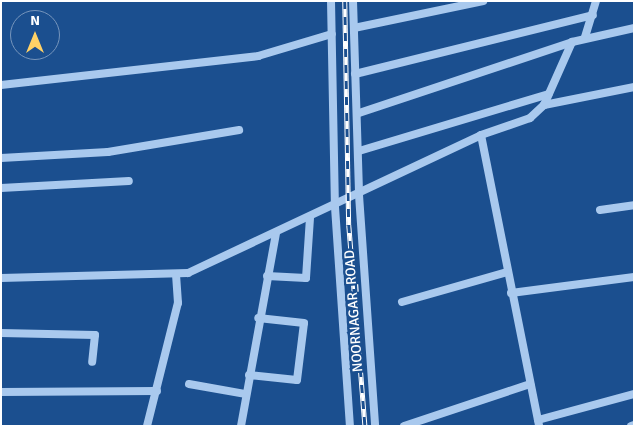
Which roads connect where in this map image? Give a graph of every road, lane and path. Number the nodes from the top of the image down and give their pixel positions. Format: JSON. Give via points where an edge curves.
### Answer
{"nodes":[{"id":1,"x":331,"y":1,"type":"edge"},
{"id":2,"x":353,"y":1,"type":"edge"},
{"id":3,"x":483,"y":1,"type":"edge"},
{"id":4,"x":596,"y":1,"type":"edge"},
{"id":5,"x":593,"y":15,"type":"junction"},
{"id":6,"x":354,"y":28,"type":"junction"},
{"id":7,"x":634,"y":28,"type":"edge"},
{"id":8,"x":332,"y":34,"type":"junction"},
{"id":9,"x":585,"y":37,"type":"junction"},
{"id":10,"x":572,"y":42,"type":"junction"},
{"id":11,"x":355,"y":74,"type":"junction"},
{"id":12,"x":1,"y":85,"type":"edge"},
{"id":13,"x":634,"y":87,"type":"edge"},
{"id":14,"x":549,"y":94,"type":"junction"},
{"id":15,"x":544,"y":105,"type":"junction"},
{"id":16,"x":359,"y":113,"type":"junction"},
{"id":17,"x":239,"y":130,"type":"dead end"},
{"id":18,"x":481,"y":135,"type":"junction"},
{"id":19,"x":360,"y":151,"type":"junction"},
{"id":20,"x":1,"y":158,"type":"edge"},
{"id":21,"x":129,"y":181,"type":"dead end"},
{"id":22,"x":1,"y":188,"type":"edge"},
{"id":23,"x":360,"y":195,"type":"junction"},
{"id":24,"x":634,"y":205,"type":"edge"},
{"id":25,"x":335,"y":207,"type":"junction"},
{"id":26,"x":600,"y":210,"type":"dead end"},
{"id":27,"x":310,"y":218,"type":"junction"},
{"id":28,"x":276,"y":234,"type":"junction"},
{"id":29,"x":507,"y":272,"type":"junction"},
{"id":30,"x":176,"y":276,"type":"junction"},
{"id":31,"x":267,"y":276,"type":"junction"},
{"id":32,"x":634,"y":277,"type":"edge"},
{"id":33,"x":1,"y":278,"type":"edge"},
{"id":34,"x":511,"y":293,"type":"junction"},
{"id":35,"x":402,"y":302,"type":"dead end"},
{"id":36,"x":258,"y":318,"type":"junction"},
{"id":37,"x":1,"y":333,"type":"edge"},
{"id":38,"x":92,"y":362,"type":"dead end"},
{"id":39,"x":249,"y":375,"type":"junction"},
{"id":40,"x":189,"y":384,"type":"dead end"},
{"id":41,"x":530,"y":384,"type":"junction"},
{"id":42,"x":157,"y":391,"type":"junction"},
{"id":43,"x":1,"y":392,"type":"edge"},
{"id":44,"x":246,"y":394,"type":"junction"},
{"id":45,"x":634,"y":394,"type":"edge"},
{"id":46,"x":539,"y":423,"type":"edge"},
{"id":47,"x":147,"y":426,"type":"edge"},
{"id":48,"x":241,"y":426,"type":"edge"},
{"id":49,"x":350,"y":426,"type":"edge"},
{"id":50,"x":375,"y":426,"type":"edge"},
{"id":51,"x":404,"y":426,"type":"edge"}],
"edges":[{"from":1,"to":8,"type":"street"},
{"from":2,"to":6,"type":"street","name":"NOORNAGAR_ROAD"},
{"from":3,"to":6,"type":"street"},
{"from":4,"to":5,"type":"street"},
{"from":5,"to":9,"type":"street"},
{"from":5,"to":11,"type":"street"},
{"from":6,"to":11,"type":"street","name":"NOORNAGAR_ROAD"},
{"from":7,"to":9,"type":"street"},
{"from":8,"to":12,"type":"street","via":[[258,56]]},
{"from":8,"to":25,"type":"street"},
{"from":9,"to":10,"type":"street"},
{"from":10,"to":14,"type":"street"},
{"from":10,"to":16,"type":"street"},
{"from":11,"to":16,"type":"street","name":"NOORNAGAR_ROAD"},
{"from":13,"to":15,"type":"street"},
{"from":14,"to":15,"type":"street"},
{"from":14,"to":19,"type":"street"},
{"from":15,"to":18,"type":"street","via":[[530,118]]},
{"from":16,"to":19,"type":"street","name":"NOORNAGAR_ROAD"},
{"from":17,"to":20,"type":"street","via":[[117,150]]},
{"from":18,"to":23,"type":"street"},
{"from":18,"to":29,"type":"street"},
{"from":19,"to":23,"type":"street","name":"NOORNAGAR_ROAD"},
{"from":21,"to":22,"type":"street"},
{"from":23,"to":25,"type":"street"},
{"from":23,"to":50,"type":"street","name":"NOORNAGAR_ROAD"},
{"from":24,"to":26,"type":"street"},
{"from":25,"to":27,"type":"street"},
{"from":25,"to":49,"type":"street"},
{"from":27,"to":28,"type":"street"},
{"from":27,"to":31,"type":"street","via":[[306,278]]},
{"from":28,"to":30,"type":"street"},
{"from":28,"to":31,"type":"street"},
{"from":29,"to":34,"type":"street"},
{"from":29,"to":35,"type":"street"},
{"from":30,"to":33,"type":"street"},
{"from":30,"to":42,"type":"street","via":[[178,303]]},
{"from":31,"to":36,"type":"street"},
{"from":32,"to":34,"type":"street"},
{"from":34,"to":41,"type":"street"},
{"from":36,"to":39,"type":"street"},
{"from":36,"to":39,"type":"street","via":[[304,323],[297,380]]},
{"from":37,"to":38,"type":"street","via":[[95,335]]},
{"from":39,"to":44,"type":"street"},
{"from":40,"to":44,"type":"street"},
{"from":41,"to":46,"type":"street"},
{"from":41,"to":51,"type":"street"},
{"from":42,"to":43,"type":"street"},
{"from":42,"to":47,"type":"street"},
{"from":44,"to":48,"type":"street"},
{"from":45,"to":46,"type":"street"}]}
